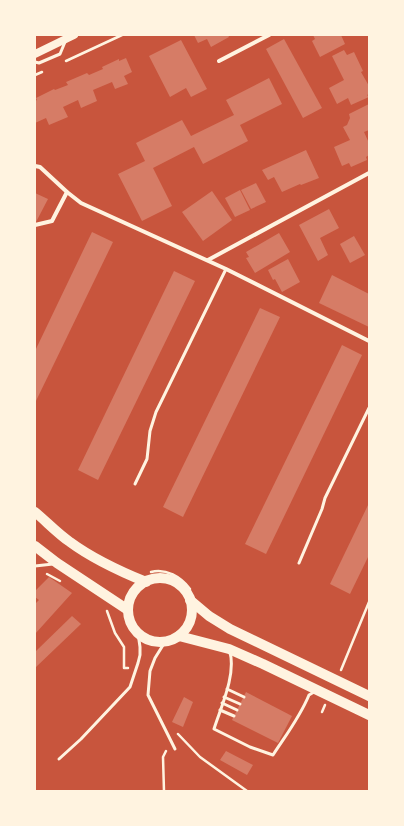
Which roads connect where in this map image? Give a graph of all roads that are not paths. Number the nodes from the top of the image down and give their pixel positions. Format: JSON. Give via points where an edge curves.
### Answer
{"nodes":[{"id":1,"x":269,"y":35,"type":"edge"},
{"id":2,"x":70,"y":37,"type":"edge"},
{"id":3,"x":35,"y":54,"type":"edge"},
{"id":4,"x":219,"y":60,"type":"dead end"},
{"id":5,"x":35,"y":62,"type":"edge"},
{"id":6,"x":35,"y":166,"type":"edge"},
{"id":7,"x":369,"y":173,"type":"edge"},
{"id":8,"x":67,"y":192,"type":"junction"},
{"id":9,"x":35,"y":225,"type":"edge"},
{"id":10,"x":208,"y":260,"type":"junction"},
{"id":11,"x":226,"y":269,"type":"junction"},
{"id":12,"x":369,"y":341,"type":"edge"},
{"id":13,"x":369,"y":408,"type":"edge"},
{"id":14,"x":135,"y":484,"type":"dead end"},
{"id":15,"x":35,"y":512,"type":"edge"},
{"id":16,"x":35,"y":546,"type":"edge"},
{"id":17,"x":299,"y":562,"type":"dead end"},
{"id":18,"x":57,"y":563,"type":"junction"},
{"id":19,"x":35,"y":566,"type":"edge"},
{"id":20,"x":146,"y":578,"type":"junction"},
{"id":21,"x":192,"y":597,"type":"junction"},
{"id":22,"x":128,"y":610,"type":"junction"},
{"id":23,"x":138,"y":633,"type":"junction"},
{"id":24,"x":179,"y":636,"type":"junction"},
{"id":25,"x":165,"y":642,"type":"junction"},
{"id":26,"x":229,"y":649,"type":"junction"},
{"id":27,"x":227,"y":689,"type":"junction"},
{"id":28,"x":318,"y":690,"type":"junction"},
{"id":29,"x":369,"y":696,"type":"edge"},
{"id":30,"x":224,"y":697,"type":"junction"},
{"id":31,"x":244,"y":697,"type":"dead end"},
{"id":32,"x":222,"y":703,"type":"junction"},
{"id":33,"x":240,"y":704,"type":"dead end"},
{"id":34,"x":220,"y":710,"type":"junction"},
{"id":35,"x":237,"y":710,"type":"dead end"},
{"id":36,"x":369,"y":715,"type":"edge"},
{"id":37,"x":234,"y":716,"type":"dead end"},
{"id":38,"x":175,"y":749,"type":"dead end"},
{"id":39,"x":60,"y":759,"type":"dead end"}],
"edges":[{"from":1,"to":4,"type":"street"},
{"from":2,"to":3,"type":"main road"},
{"from":2,"to":5,"type":"lane","via":[[60,54],[40,63]]},
{"from":6,"to":8,"type":"street","via":[[40,167]]},
{"from":7,"to":10,"type":"street"},
{"from":8,"to":9,"type":"street","via":[[52,221]]},
{"from":8,"to":10,"type":"street","via":[[81,203]]},
{"from":10,"to":11,"type":"street"},
{"from":11,"to":12,"type":"street"},
{"from":11,"to":14,"type":"lane","via":[[156,412],[150,431],[147,459]]},
{"from":13,"to":17,"type":"lane","via":[[325,498]]},
{"from":15,"to":20,"type":"main road","via":[[69,542],[96,559],[118,570]]},
{"from":16,"to":18,"type":"main road"},
{"from":18,"to":19,"type":"lane"},
{"from":18,"to":22,"type":"main road"},
{"from":20,"to":21,"type":"main road","via":[[167,579],[177,583]]},
{"from":20,"to":22,"type":"main road","via":[[133,593]]},
{"from":21,"to":24,"type":"main road","via":[[190,620]]},
{"from":21,"to":29,"type":"main road","via":[[209,616],[230,629]]},
{"from":22,"to":23,"type":"main road"},
{"from":23,"to":25,"type":"main road","via":[[151,641]]},
{"from":23,"to":39,"type":"lane","via":[[140,655],[130,687]]},
{"from":24,"to":25,"type":"main road"},
{"from":24,"to":26,"type":"main road"},
{"from":25,"to":38,"type":"lane","via":[[150,671],[148,695]]},
{"from":26,"to":27,"type":"lane","via":[[231,674]]},
{"from":26,"to":28,"type":"main road"},
{"from":27,"to":30,"type":"lane"},
{"from":27,"to":31,"type":"lane"},
{"from":28,"to":34,"type":"lane","via":[[309,695],[294,724],[273,754],[250,747],[214,729]]},
{"from":28,"to":36,"type":"main road"},
{"from":30,"to":32,"type":"lane"},
{"from":30,"to":33,"type":"lane"},
{"from":32,"to":34,"type":"lane"},
{"from":32,"to":35,"type":"lane"},
{"from":34,"to":37,"type":"lane"}]}
